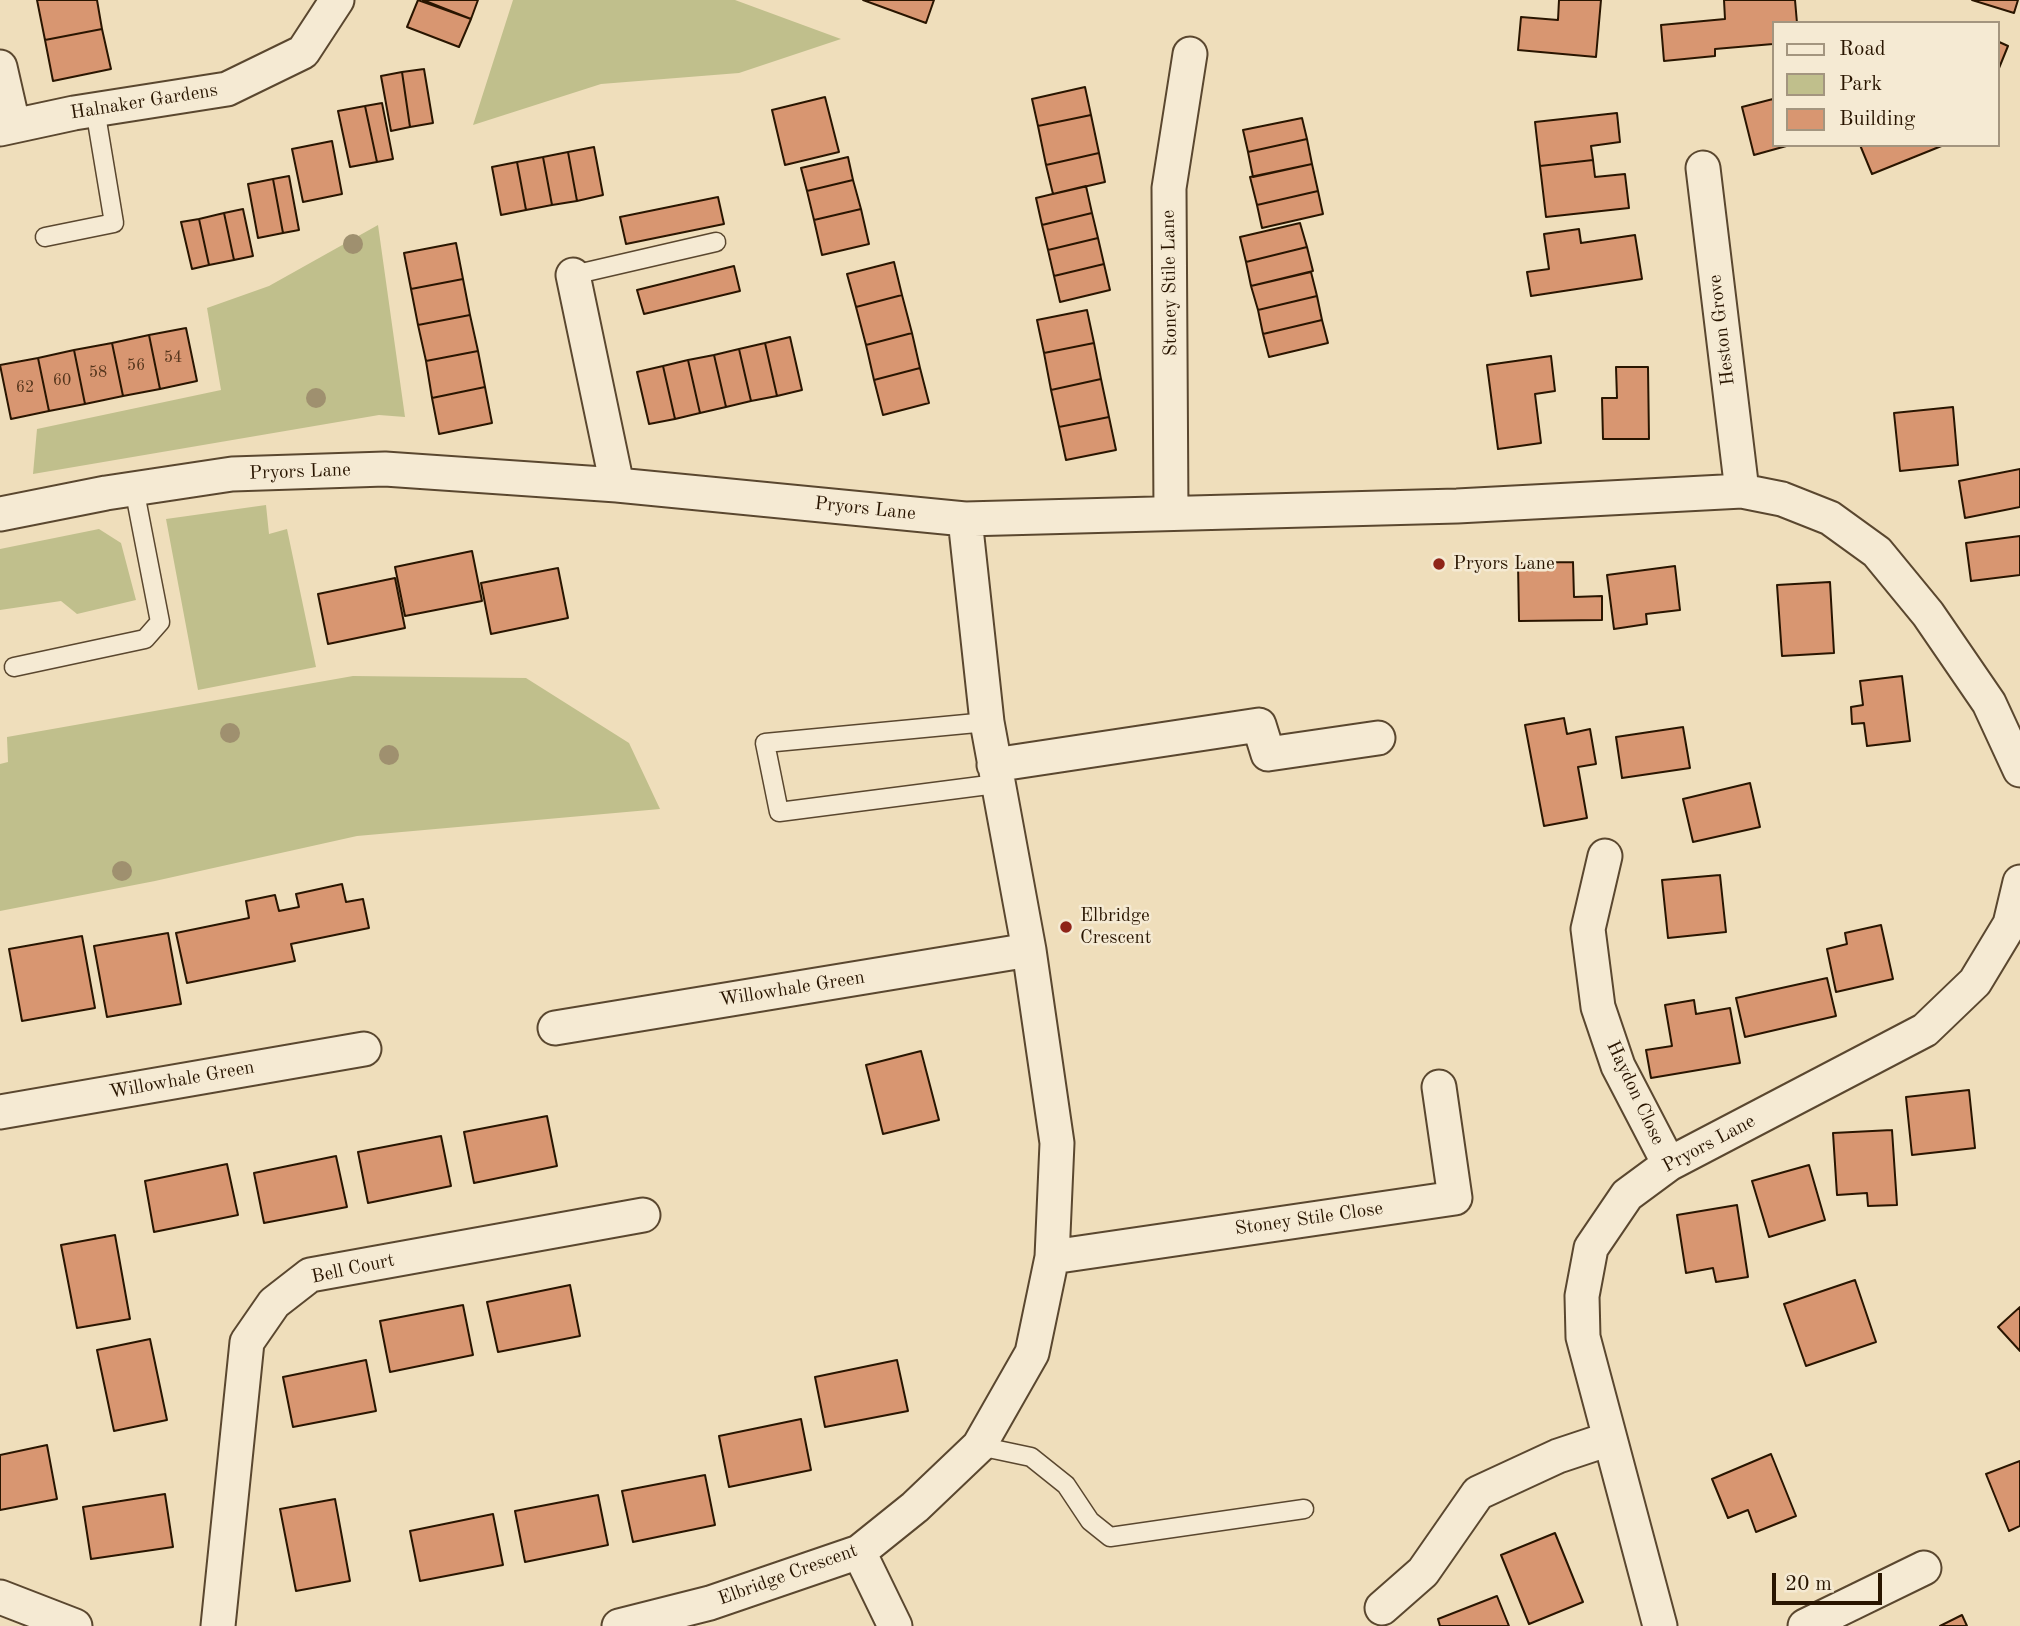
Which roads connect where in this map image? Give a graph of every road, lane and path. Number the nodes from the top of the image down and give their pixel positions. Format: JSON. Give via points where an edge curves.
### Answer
{"nodes":[{"id":1,"x":337,"y":0,"type":"edge"},
{"id":2,"x":1190,"y":54,"type":"dead end"},
{"id":3,"x":0,"y":67,"type":"edge"},
{"id":4,"x":95,"y":109,"type":"junction"},
{"id":5,"x":6,"y":127,"type":"edge"},
{"id":6,"x":1703,"y":168,"type":"dead end"},
{"id":7,"x":45,"y":237,"type":"dead end"},
{"id":8,"x":716,"y":242,"type":"dead end"},
{"id":9,"x":573,"y":275,"type":"joint"},
{"id":10,"x":617,"y":485,"type":"junction"},
{"id":11,"x":134,"y":488,"type":"junction"},
{"id":12,"x":1742,"y":491,"type":"junction"},
{"id":13,"x":1171,"y":513,"type":"junction"},
{"id":14,"x":0,"y":514,"type":"edge"},
{"id":15,"x":965,"y":519,"type":"junction"},
{"id":16,"x":15,"y":667,"type":"dead end"},
{"id":17,"x":987,"y":722,"type":"junction"},
{"id":18,"x":1378,"y":738,"type":"dead end"},
{"id":19,"x":2020,"y":770,"type":"edge"},
{"id":20,"x":995,"y":774,"type":"junction"},
{"id":21,"x":1605,"y":856,"type":"dead end"},
{"id":22,"x":2020,"y":883,"type":"edge"},
{"id":23,"x":1029,"y":950,"type":"junction"},
{"id":24,"x":555,"y":1028,"type":"dead end"},
{"id":25,"x":364,"y":1049,"type":"dead end"},
{"id":26,"x":1439,"y":1087,"type":"dead end"},
{"id":27,"x":0,"y":1112,"type":"edge"},
{"id":28,"x":1669,"y":1164,"type":"junction"},
{"id":29,"x":643,"y":1215,"type":"dead end"},
{"id":30,"x":1052,"y":1257,"type":"junction"},
{"id":31,"x":1609,"y":1439,"type":"junction"},
{"id":32,"x":979,"y":1446,"type":"junction"},
{"id":33,"x":1304,"y":1509,"type":"dead end"},
{"id":34,"x":859,"y":1552,"type":"junction"},
{"id":35,"x":1924,"y":1568,"type":"dead end"},
{"id":36,"x":0,"y":1597,"type":"edge"},
{"id":37,"x":1382,"y":1608,"type":"dead end"},
{"id":38,"x":75,"y":1626,"type":"edge"},
{"id":39,"x":218,"y":1626,"type":"edge"},
{"id":40,"x":620,"y":1626,"type":"edge"},
{"id":41,"x":895,"y":1626,"type":"edge"},
{"id":42,"x":1660,"y":1626,"type":"edge"},
{"id":43,"x":1805,"y":1626,"type":"edge"}],
"edges":[{"from":1,"to":4,"type":"street","name":"Halnaker Gardens","via":[[303,52],[227,89]]},
{"from":2,"to":13,"type":"street","name":"Stoney Stile Lane","via":[[1169,188]]},
{"from":3,"to":5,"type":"street"},
{"from":4,"to":5,"type":"street","name":"Halnaker Gardens"},
{"from":4,"to":7,"type":"lane","via":[[114,223]]},
{"from":6,"to":12,"type":"street","name":"Heston Grove"},
{"from":8,"to":9,"type":"lane"},
{"from":9,"to":10,"type":"street"},
{"from":10,"to":11,"type":"street","name":"Pryors Lane","via":[[385,469],[232,474]]},
{"from":10,"to":15,"type":"street","name":"Pryors Lane"},
{"from":11,"to":14,"type":"street","name":"Pryors Lane"},
{"from":11,"to":16,"type":"lane","via":[[160,622],[145,639]]},
{"from":12,"to":13,"type":"street","name":"Pryors Lane","via":[[1457,506]]},
{"from":12,"to":19,"type":"street","name":"Pryors Lane","via":[[1782,499],[1830,518],[1877,552],[1989,703]]},
{"from":13,"to":15,"type":"street","name":"Pryors Lane"},
{"from":15,"to":17,"type":"street","name":"Elbridge Crescent"},
{"from":17,"to":20,"type":"street","name":"Elbridge Crescent"},
{"from":17,"to":20,"type":"lane","via":[[765,743],[779,812]]},
{"from":18,"to":20,"type":"street","via":[[1268,754],[1259,724]]},
{"from":20,"to":23,"type":"street","name":"Elbridge Crescent"},
{"from":21,"to":28,"type":"street","name":"Haydon Close","via":[[1588,929],[1598,1007],[1618,1066]]},
{"from":22,"to":28,"type":"street","name":"Pryors Lane","via":[[2010,924],[1975,982],[1925,1030]]},
{"from":23,"to":24,"type":"street","name":"Willowhale Green"},
{"from":23,"to":30,"type":"street","name":"Elbridge Crescent","via":[[1057,1143]]},
{"from":25,"to":27,"type":"street","name":"Willowhale Green"},
{"from":26,"to":30,"type":"street","name":"Stoney Stile Close","via":[[1455,1198]]},
{"from":28,"to":31,"type":"street","name":"Pryors Lane","via":[[1627,1195],[1591,1248],[1584,1273],[1583,1337]]},
{"from":29,"to":39,"type":"street","name":"Bell Court","via":[[310,1275],[274,1304],[247,1342]]},
{"from":30,"to":32,"type":"street","name":"Elbridge Crescent","via":[[1032,1353]]},
{"from":31,"to":37,"type":"street","via":[[1558,1456],[1478,1493],[1423,1572]]},
{"from":31,"to":42,"type":"street","name":"Pryors Lane"},
{"from":32,"to":33,"type":"lane","via":[[1031,1457],[1066,1485],[1090,1521],[1110,1537]]},
{"from":32,"to":34,"type":"street","name":"Elbridge Crescent"},
{"from":34,"to":40,"type":"street","name":"Elbridge Crescent","via":[[710,1603]]},
{"from":34,"to":41,"type":"street"},
{"from":35,"to":43,"type":"street"},
{"from":36,"to":38,"type":"street"}]}
